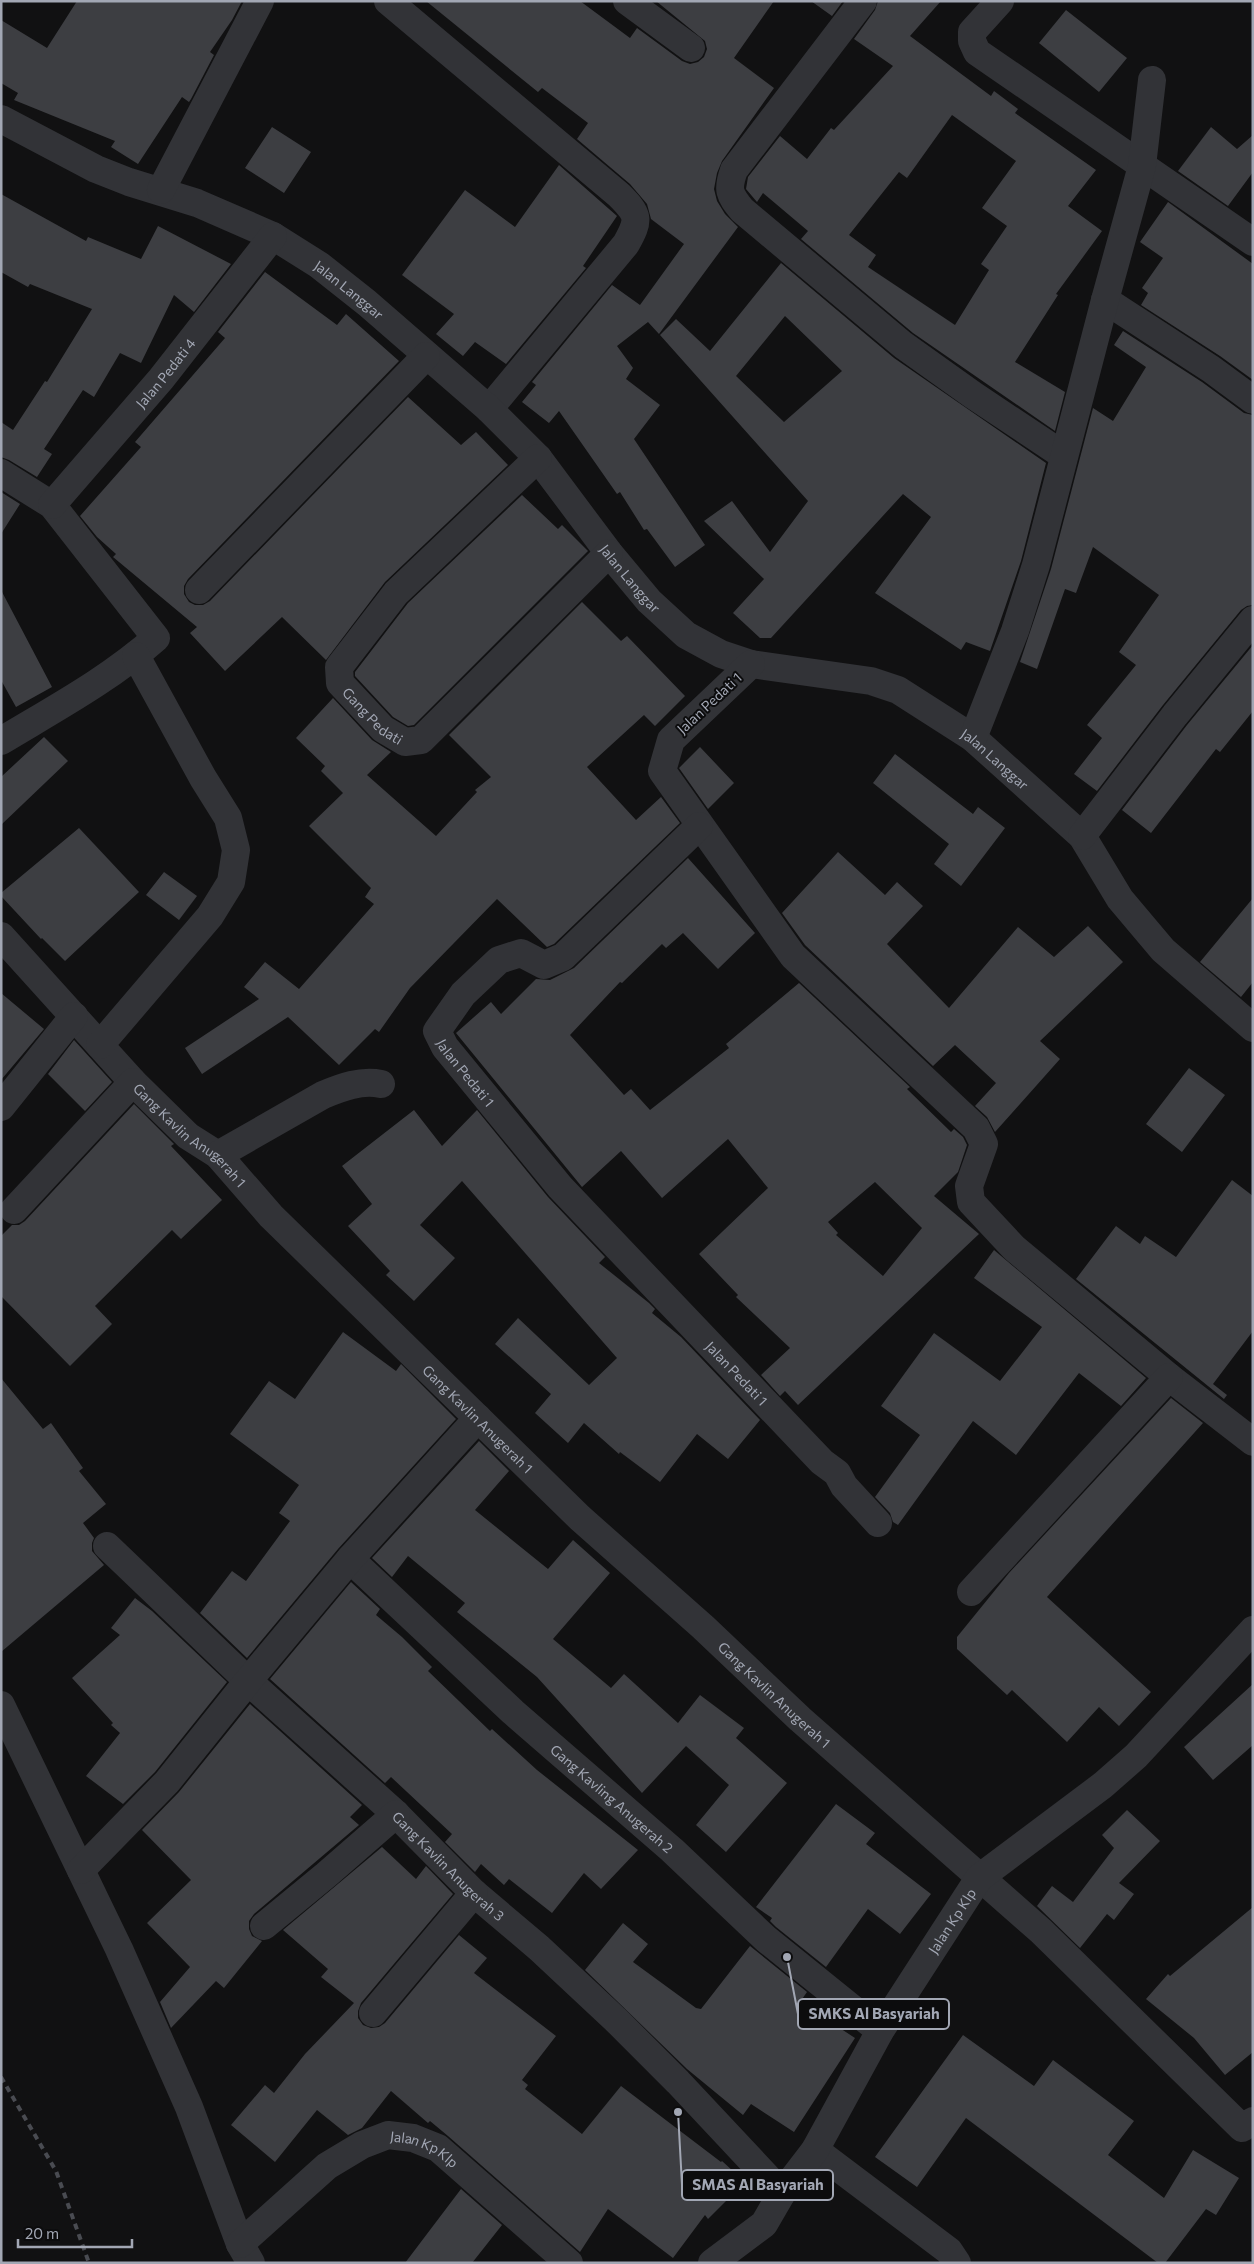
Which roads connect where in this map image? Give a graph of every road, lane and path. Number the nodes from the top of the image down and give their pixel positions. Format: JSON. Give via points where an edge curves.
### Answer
{"nodes":[{"id":1,"x":260,"y":1,"type":"edge"},
{"id":2,"x":388,"y":1,"type":"edge"},
{"id":3,"x":627,"y":1,"type":"edge"},
{"id":4,"x":863,"y":1,"type":"edge"},
{"id":5,"x":1000,"y":1,"type":"edge"},
{"id":6,"x":691,"y":48,"type":"dead end"},
{"id":7,"x":1152,"y":80,"type":"dead end"},
{"id":8,"x":1,"y":120,"type":"edge"},
{"id":9,"x":1142,"y":166,"type":"junction"},
{"id":10,"x":161,"y":190,"type":"junction"},
{"id":11,"x":273,"y":236,"type":"junction"},
{"id":12,"x":1253,"y":242,"type":"edge"},
{"id":13,"x":1104,"y":300,"type":"junction"},
{"id":14,"x":426,"y":356,"type":"junction"},
{"id":15,"x":1253,"y":400,"type":"edge"},
{"id":16,"x":489,"y":410,"type":"junction"},
{"id":17,"x":1064,"y":455,"type":"junction"},
{"id":18,"x":538,"y":458,"type":"junction"},
{"id":19,"x":1,"y":473,"type":"edge"},
{"id":20,"x":52,"y":505,"type":"junction"},
{"id":21,"x":609,"y":553,"type":"junction"},
{"id":22,"x":199,"y":590,"type":"dead end"},
{"id":23,"x":1253,"y":620,"type":"edge"},
{"id":24,"x":136,"y":656,"type":"junction"},
{"id":25,"x":751,"y":664,"type":"junction"},
{"id":26,"x":973,"y":738,"type":"junction"},
{"id":27,"x":1,"y":741,"type":"edge"},
{"id":28,"x":699,"y":826,"type":"junction"},
{"id":29,"x":1082,"y":836,"type":"junction"},
{"id":30,"x":1,"y":936,"type":"edge"},
{"id":31,"x":74,"y":1016,"type":"junction"},
{"id":32,"x":1253,"y":1028,"type":"edge"},
{"id":33,"x":100,"y":1045,"type":"junction"},
{"id":34,"x":133,"y":1082,"type":"junction"},
{"id":35,"x":381,"y":1084,"type":"dead end"},
{"id":36,"x":1,"y":1107,"type":"edge"},
{"id":37,"x":218,"y":1155,"type":"junction"},
{"id":38,"x":14,"y":1210,"type":"dead end"},
{"id":39,"x":1169,"y":1377,"type":"junction"},
{"id":40,"x":478,"y":1418,"type":"junction"},
{"id":41,"x":1253,"y":1442,"type":"edge"},
{"id":42,"x":878,"y":1523,"type":"dead end"},
{"id":43,"x":107,"y":1546,"type":"dead end"},
{"id":44,"x":350,"y":1559,"type":"junction"},
{"id":45,"x":971,"y":1592,"type":"dead end"},
{"id":46,"x":1253,"y":1630,"type":"edge"},
{"id":47,"x":248,"y":1681,"type":"junction"},
{"id":48,"x":1,"y":1705,"type":"edge"},
{"id":49,"x":396,"y":1814,"type":"junction"},
{"id":50,"x":81,"y":1870,"type":"junction"},
{"id":51,"x":979,"y":1878,"type":"junction"},
{"id":52,"x":474,"y":1893,"type":"junction"},
{"id":53,"x":264,"y":1926,"type":"dead end"},
{"id":54,"x":373,"y":2013,"type":"dead end"},
{"id":55,"x":880,"y":2031,"type":"junction"},
{"id":56,"x":1253,"y":2121,"type":"edge"},
{"id":57,"x":815,"y":2150,"type":"junction"},
{"id":58,"x":782,"y":2194,"type":"junction"},
{"id":59,"x":245,"y":2253,"type":"edge"},
{"id":60,"x":569,"y":2263,"type":"edge"},
{"id":61,"x":712,"y":2263,"type":"edge"},
{"id":62,"x":957,"y":2263,"type":"edge"}],
"edges":[{"from":1,"to":10,"type":"street"},
{"from":2,"to":16,"type":"street","via":[[620,194],[634,210],[636,226],[626,244]]},
{"from":3,"to":6,"type":"street"},
{"from":4,"to":17,"type":"street","via":[[734,170],[729,186],[732,197],[742,210],[903,345]]},
{"from":5,"to":9,"type":"street","via":[[972,32],[977,52]]},
{"from":7,"to":9,"type":"street"},
{"from":8,"to":10,"type":"street","name":"Jalan Langgar","via":[[96,169]]},
{"from":9,"to":12,"type":"street"},
{"from":9,"to":13,"type":"street"},
{"from":10,"to":11,"type":"street","name":"Jalan Langgar"},
{"from":11,"to":14,"type":"street","name":"Jalan Langgar","via":[[319,265]]},
{"from":11,"to":20,"type":"street","name":"Jalan Pedati 4","via":[[161,379]]},
{"from":13,"to":15,"type":"street","via":[[1211,368]]},
{"from":13,"to":17,"type":"street"},
{"from":14,"to":16,"type":"street","name":"Jalan Langgar"},
{"from":14,"to":22,"type":"street"},
{"from":16,"to":18,"type":"street","name":"Jalan Langgar"},
{"from":17,"to":26,"type":"street","via":[[1015,631]]},
{"from":18,"to":21,"type":"street","name":"Jalan Langgar"},
{"from":18,"to":21,"type":"street","name":"Gang Pedati","via":[[396,593],[339,667],[340,683],[383,730],[405,742],[421,740]]},
{"from":19,"to":20,"type":"street"},
{"from":20,"to":24,"type":"street","via":[[156,638]]},
{"from":21,"to":25,"type":"street","name":"Jalan Langgar","via":[[649,601],[686,635],[721,654]]},
{"from":23,"to":29,"type":"street"},
{"from":24,"to":27,"type":"street"},
{"from":24,"to":33,"type":"street","via":[[228,818],[236,850],[231,882],[210,916]]},
{"from":25,"to":26,"type":"street","name":"Jalan Langgar","via":[[880,684],[898,690]]},
{"from":25,"to":28,"type":"street","name":"Jalan Pedati 1","via":[[671,740],[662,771]]},
{"from":26,"to":29,"type":"street","name":"Jalan Langgar"},
{"from":28,"to":39,"type":"street","via":[[793,956],[976,1128],[984,1144],[969,1186],[972,1202],[1014,1248]]},
{"from":28,"to":42,"type":"street","name":"Jalan Pedati 1","via":[[563,957],[544,965],[521,953],[499,960],[463,994],[437,1031],[445,1047],[560,1186],[822,1462],[837,1473],[844,1486]]},
{"from":29,"to":32,"type":"street","name":"Jalan Langgar","via":[[1120,899],[1163,950]]},
{"from":30,"to":31,"type":"street","name":"Gang Kavlin Anugerah 1"},
{"from":31,"to":33,"type":"street","name":"Gang Kavlin Anugerah 1"},
{"from":31,"to":36,"type":"street"},
{"from":33,"to":34,"type":"street","name":"Gang Kavlin Anugerah 1"},
{"from":34,"to":37,"type":"street","name":"Gang Kavlin Anugerah 1","via":[[188,1136]]},
{"from":34,"to":38,"type":"street"},
{"from":35,"to":37,"type":"street","via":[[369,1082],[342,1087],[323,1095]]},
{"from":37,"to":40,"type":"street","name":"Gang Kavlin Anugerah 1","via":[[271,1216]]},
{"from":39,"to":41,"type":"street"},
{"from":39,"to":45,"type":"street"},
{"from":40,"to":44,"type":"street"},
{"from":40,"to":51,"type":"street","name":"Gang Kavlin Anugerah 1","via":[[580,1518]]},
{"from":43,"to":47,"type":"street","name":"Gang Kavlin Anugerah 3"},
{"from":44,"to":47,"type":"street"},
{"from":44,"to":55,"type":"street","name":"Gang Kavling Anugerah 2","via":[[513,1712],[672,1850],[766,1938]]},
{"from":46,"to":51,"type":"street","name":"Jalan Kp Klp","via":[[1136,1756],[1103,1785]]},
{"from":47,"to":49,"type":"street","name":"Gang Kavlin Anugerah 3"},
{"from":47,"to":50,"type":"street","via":[[167,1782]]},
{"from":48,"to":50,"type":"street"},
{"from":49,"to":52,"type":"street","name":"Gang Kavlin Anugerah 3"},
{"from":49,"to":53,"type":"street"},
{"from":50,"to":59,"type":"street","via":[[189,2107]]},
{"from":51,"to":55,"type":"street","name":"Jalan Kp Klp"},
{"from":51,"to":56,"type":"street","name":"Gang Kavlin Anugerah 1","via":[[1041,1931],[1242,2128]]},
{"from":52,"to":54,"type":"street"},
{"from":52,"to":58,"type":"street","name":"Gang Kavlin Anugerah 3","via":[[616,2020]]},
{"from":55,"to":57,"type":"street","name":"Jalan Kp Klp"},
{"from":57,"to":58,"type":"street","name":"Jalan Kp Klp"},
{"from":57,"to":62,"type":"street","via":[[949,2251]]},
{"from":58,"to":61,"type":"street","name":"Jalan Kp Klp","via":[[764,2224]]},
{"from":59,"to":60,"type":"street","name":"Jalan Kp Klp","via":[[327,2166],[362,2145],[388,2135],[413,2138],[438,2148]]}]}
